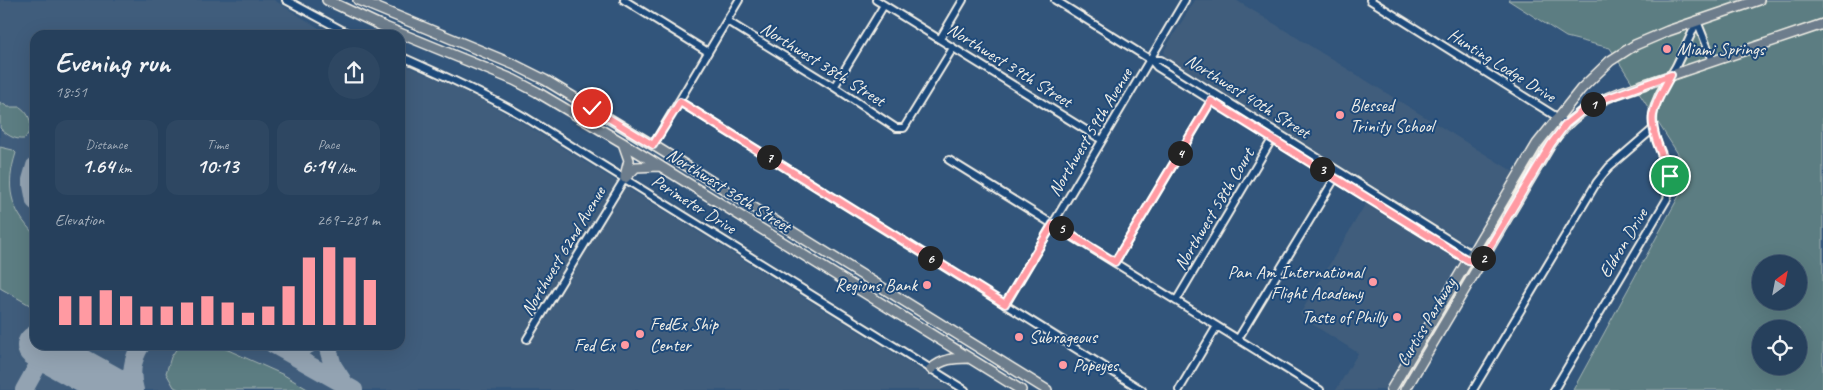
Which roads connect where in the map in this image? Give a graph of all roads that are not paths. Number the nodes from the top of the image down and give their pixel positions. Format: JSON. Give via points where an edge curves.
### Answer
{"nodes":[{"id":1,"x":286,"y":0,"type":"edge"},
{"id":2,"x":327,"y":0,"type":"edge"},
{"id":3,"x":358,"y":0,"type":"edge"},
{"id":4,"x":624,"y":0,"type":"edge"},
{"id":5,"x":740,"y":0,"type":"edge"},
{"id":6,"x":876,"y":0,"type":"edge"},
{"id":7,"x":963,"y":0,"type":"edge"},
{"id":8,"x":1055,"y":0,"type":"edge"},
{"id":9,"x":1370,"y":0,"type":"edge"},
{"id":10,"x":1759,"y":0,"type":"edge"},
{"id":11,"x":1182,"y":1,"type":"edge"},
{"id":12,"x":884,"y":6,"type":"junction"},
{"id":13,"x":727,"y":21,"type":"junction"},
{"id":14,"x":1697,"y":21,"type":"junction"},
{"id":15,"x":1823,"y":24,"type":"edge"},
{"id":16,"x":333,"y":30,"type":"edge"},
{"id":17,"x":392,"y":30,"type":"edge"},
{"id":18,"x":405,"y":35,"type":"edge"},
{"id":19,"x":940,"y":39,"type":"junction"},
{"id":20,"x":953,"y":48,"type":"junction"},
{"id":21,"x":708,"y":52,"type":"junction"},
{"id":22,"x":405,"y":58,"type":"edge"},
{"id":23,"x":1151,"y":60,"type":"junction"},
{"id":24,"x":1713,"y":61,"type":"junction"},
{"id":25,"x":520,"y":68,"type":"junction"},
{"id":26,"x":1671,"y":75,"type":"junction"},
{"id":27,"x":514,"y":80,"type":"junction"},
{"id":28,"x":834,"y":87,"type":"junction"},
{"id":29,"x":1216,"y":94,"type":"junction"},
{"id":30,"x":1211,"y":101,"type":"junction"},
{"id":31,"x":680,"y":102,"type":"junction"},
{"id":32,"x":1557,"y":117,"type":"junction"},
{"id":33,"x":1566,"y":124,"type":"junction"},
{"id":34,"x":1653,"y":129,"type":"junction"},
{"id":35,"x":1277,"y":132,"type":"junction"},
{"id":36,"x":1273,"y":139,"type":"junction"},
{"id":37,"x":1102,"y":140,"type":"junction"},
{"id":38,"x":622,"y":143,"type":"junction"},
{"id":39,"x":653,"y":145,"type":"junction"},
{"id":40,"x":950,"y":160,"type":"dead end"},
{"id":41,"x":660,"y":166,"type":"junction"},
{"id":42,"x":1340,"y":171,"type":"junction"},
{"id":43,"x":625,"y":178,"type":"junction"},
{"id":44,"x":1336,"y":178,"type":"junction"},
{"id":45,"x":1053,"y":224,"type":"junction"},
{"id":46,"x":818,"y":248,"type":"junction"},
{"id":47,"x":1470,"y":257,"type":"junction"},
{"id":48,"x":810,"y":260,"type":"junction"},
{"id":49,"x":1115,"y":262,"type":"junction"},
{"id":50,"x":1480,"y":263,"type":"junction"},
{"id":51,"x":1176,"y":301,"type":"junction"},
{"id":52,"x":1005,"y":304,"type":"junction"},
{"id":53,"x":1217,"y":326,"type":"junction"},
{"id":54,"x":953,"y":332,"type":"junction"},
{"id":55,"x":931,"y":335,"type":"junction"},
{"id":56,"x":527,"y":339,"type":"dead end"},
{"id":57,"x":1238,"y":339,"type":"junction"},
{"id":58,"x":959,"y":352,"type":"junction"},
{"id":59,"x":969,"y":358,"type":"junction"},
{"id":60,"x":931,"y":369,"type":"junction"},
{"id":61,"x":966,"y":390,"type":"edge"},
{"id":62,"x":1021,"y":390,"type":"edge"},
{"id":63,"x":1047,"y":390,"type":"edge"},
{"id":64,"x":1142,"y":390,"type":"edge"},
{"id":65,"x":1179,"y":390,"type":"edge"},
{"id":66,"x":1320,"y":390,"type":"edge"},
{"id":67,"x":1391,"y":390,"type":"edge"},
{"id":68,"x":1405,"y":390,"type":"edge"},
{"id":69,"x":1474,"y":390,"type":"edge"},
{"id":70,"x":1554,"y":390,"type":"edge"}],
"edges":[{"from":1,"to":16,"type":"street"},
{"from":2,"to":17,"type":"main road","name":"Northwest 36th Street"},
{"from":3,"to":25,"type":"main road","name":"Northwest 36th Street"},
{"from":4,"to":21,"type":"street"},
{"from":5,"to":13,"type":"street"},
{"from":6,"to":12,"type":"street","name":"Northwest 39th Street"},
{"from":7,"to":19,"type":"street"},
{"from":8,"to":23,"type":"street","name":"Northwest 40th Street"},
{"from":9,"to":32,"type":"street","name":"Hunting Lodge Drive"},
{"from":10,"to":14,"type":"main road","name":"Curtiss Parkway"},
{"from":11,"to":23,"type":"street","name":"Northwest 59th Avenue"},
{"from":12,"to":19,"type":"street","name":"Northwest 39th Street"},
{"from":12,"to":28,"type":"street"},
{"from":13,"to":21,"type":"street"},
{"from":13,"to":28,"type":"street","name":"Northwest 38th Street"},
{"from":14,"to":24,"type":"street"},
{"from":14,"to":26,"type":"street","name":"Eldron Drive"},
{"from":14,"to":32,"type":"main road","name":"Curtiss Parkway","via":[[1625,51],[1597,72]]},
{"from":15,"to":24,"type":"main road","name":"Curtiss Parkway"},
{"from":18,"to":27,"type":"main road","name":"Northwest 36th Street"},
{"from":19,"to":20,"type":"street","name":"Northwest 39th Street"},
{"from":20,"to":28,"type":"street","name":"Northwest 38th Street","via":[[904,128],[896,128]]},
{"from":20,"to":37,"type":"street","name":"Northwest 39th Street"},
{"from":21,"to":31,"type":"street"},
{"from":22,"to":43,"type":"street","name":"Perimeter Drive","via":[[491,97]]},
{"from":23,"to":29,"type":"street","name":"Northwest 40th Street","via":[[1161,60]]},
{"from":23,"to":30,"type":"street","name":"Northwest 40th Street"},
{"from":23,"to":37,"type":"street","name":"Northwest 59th Avenue"},
{"from":24,"to":26,"type":"main road","name":"Curtiss Parkway"},
{"from":25,"to":27,"type":"main road"},
{"from":25,"to":39,"type":"main road","name":"Northwest 36th Street"},
{"from":26,"to":33,"type":"main road","name":"Curtiss Parkway","via":[[1599,101]]},
{"from":26,"to":34,"type":"street","name":"Eldron Drive","via":[[1656,103]]},
{"from":27,"to":38,"type":"main road","name":"Northwest 36th Street"},
{"from":29,"to":30,"type":"street"},
{"from":29,"to":35,"type":"street","name":"Northwest 40th Street"},
{"from":30,"to":36,"type":"street","name":"Northwest 40th Street"},
{"from":30,"to":49,"type":"street"},
{"from":31,"to":39,"type":"street"},
{"from":31,"to":52,"type":"street"},
{"from":32,"to":33,"type":"street","name":"Hunting Lodge Drive"},
{"from":32,"to":47,"type":"main road","name":"Curtiss Parkway","via":[[1537,144]]},
{"from":33,"to":50,"type":"main road","name":"Curtiss Parkway"},
{"from":34,"to":69,"type":"street","via":[[1609,167],[1597,182]]},
{"from":34,"to":70,"type":"street","name":"Eldron Drive","via":[[1670,176],[1667,199]]},
{"from":35,"to":36,"type":"street","name":"Northwest 58th Court"},
{"from":35,"to":42,"type":"street","name":"Northwest 40th Street"},
{"from":36,"to":44,"type":"street","name":"Northwest 40th Street"},
{"from":36,"to":51,"type":"street","name":"Northwest 58th Court"},
{"from":37,"to":45,"type":"street","name":"Northwest 59th Avenue"},
{"from":38,"to":41,"type":"main road","name":"Northwest 36th Street"},
{"from":38,"to":43,"type":"main road","via":[[629,160]]},
{"from":39,"to":46,"type":"main road","name":"Northwest 36th Street"},
{"from":40,"to":45,"type":"street"},
{"from":41,"to":43,"type":"main road","via":[[636,167]]},
{"from":41,"to":48,"type":"main road","name":"Northwest 36th Street"},
{"from":42,"to":44,"type":"street"},
{"from":42,"to":47,"type":"street","name":"Northwest 40th Street"},
{"from":43,"to":56,"type":"street","name":"Northwest 62nd Avenue"},
{"from":43,"to":60,"type":"street","name":"Perimeter Drive"},
{"from":44,"to":47,"type":"street","name":"Northwest 40th Street"},
{"from":44,"to":57,"type":"street"},
{"from":45,"to":49,"type":"street"},
{"from":45,"to":52,"type":"street","name":"Northwest 59th Avenue"},
{"from":46,"to":48,"type":"main road"},
{"from":46,"to":54,"type":"main road","name":"Northwest 36th Street"},
{"from":47,"to":50,"type":"street","name":"Northwest 40th Street"},
{"from":47,"to":67,"type":"main road","name":"Curtiss Parkway"},
{"from":48,"to":55,"type":"main road","name":"Northwest 36th Street"},
{"from":49,"to":51,"type":"street"},
{"from":50,"to":68,"type":"main road","name":"Curtiss Parkway"},
{"from":51,"to":53,"type":"street"},
{"from":52,"to":64,"type":"street"},
{"from":53,"to":57,"type":"street"},
{"from":53,"to":65,"type":"street"},
{"from":54,"to":55,"type":"main road"},
{"from":54,"to":58,"type":"main road"},
{"from":54,"to":63,"type":"main road","name":"Northwest 36th Street"},
{"from":55,"to":58,"type":"main road","name":"Northwest 36th Street"},
{"from":57,"to":66,"type":"street"},
{"from":58,"to":59,"type":"main road","name":"Northwest 36th Street"},
{"from":59,"to":60,"type":"main road","via":[[949,359]]},
{"from":59,"to":62,"type":"main road","name":"Northwest 36th Street"},
{"from":60,"to":61,"type":"street","name":"Perimeter Drive"}]}
